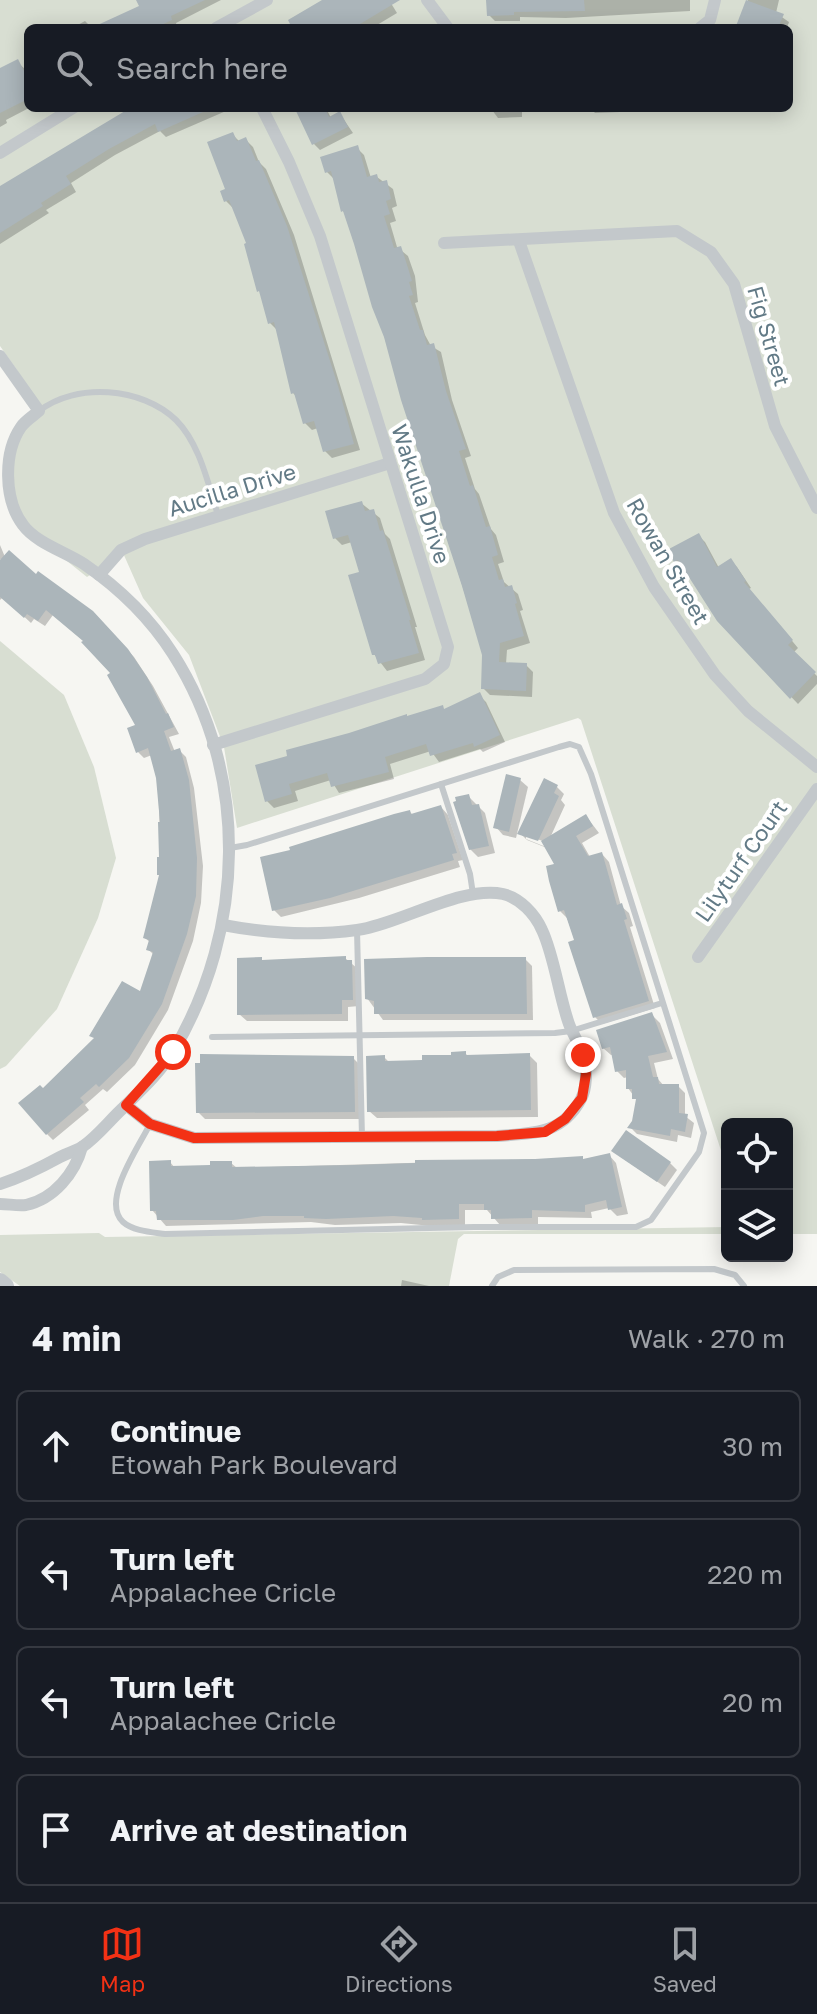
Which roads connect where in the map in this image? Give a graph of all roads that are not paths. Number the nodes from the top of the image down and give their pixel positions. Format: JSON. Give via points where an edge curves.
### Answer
{"nodes":[{"id":1,"x":267,"y":0,"type":"edge"},
{"id":2,"x":427,"y":0,"type":"edge"},
{"id":3,"x":715,"y":0,"type":"edge"},
{"id":4,"x":224,"y":24,"type":"edge"},
{"id":5,"x":445,"y":24,"type":"edge"},
{"id":6,"x":705,"y":24,"type":"edge"},
{"id":7,"x":67,"y":112,"type":"edge"},
{"id":8,"x":264,"y":112,"type":"edge"},
{"id":9,"x":0,"y":153,"type":"edge"},
{"id":10,"x":519,"y":241,"type":"junction"},
{"id":11,"x":444,"y":243,"type":"dead end"},
{"id":12,"x":0,"y":356,"type":"edge"},
{"id":13,"x":39,"y":411,"type":"junction"},
{"id":14,"x":390,"y":463,"type":"junction"},
{"id":15,"x":817,"y":508,"type":"edge"},
{"id":16,"x":218,"y":515,"type":"junction"},
{"id":17,"x":99,"y":575,"type":"junction"},
{"id":18,"x":213,"y":745,"type":"junction"},
{"id":19,"x":817,"y":767,"type":"edge"},
{"id":20,"x":441,"y":784,"type":"junction"},
{"id":21,"x":817,"y":789,"type":"edge"},
{"id":22,"x":230,"y":848,"type":"junction"},
{"id":23,"x":473,"y":894,"type":"junction"},
{"id":24,"x":223,"y":925,"type":"junction"},
{"id":25,"x":357,"y":930,"type":"junction"},
{"id":26,"x":698,"y":957,"type":"dead end"},
{"id":27,"x":662,"y":1003,"type":"junction"},
{"id":28,"x":571,"y":1031,"type":"junction"},
{"id":29,"x":359,"y":1035,"type":"junction"},
{"id":30,"x":212,"y":1037,"type":"dead end"},
{"id":31,"x":126,"y":1105,"type":"junction"},
{"id":32,"x":150,"y":1124,"type":"junction"},
{"id":33,"x":362,"y":1137,"type":"junction"},
{"id":34,"x":82,"y":1147,"type":"junction"},
{"id":35,"x":44,"y":1167,"type":"junction"},
{"id":36,"x":0,"y":1184,"type":"edge"},
{"id":37,"x":58,"y":1186,"type":"junction"},
{"id":38,"x":0,"y":1204,"type":"edge"},
{"id":39,"x":0,"y":1281,"type":"edge"},
{"id":40,"x":6,"y":1286,"type":"edge"},
{"id":41,"x":492,"y":1286,"type":"edge"},
{"id":42,"x":744,"y":1286,"type":"edge"}],
"edges":[{"from":1,"to":4,"type":"street"},
{"from":2,"to":5,"type":"street"},
{"from":3,"to":6,"type":"street"},
{"from":7,"to":9,"type":"street"},
{"from":8,"to":14,"type":"street","name":"Wakulla Drive","via":[[315,222]]},
{"from":10,"to":11,"type":"street","name":"Fig Street"},
{"from":10,"to":15,"type":"street","name":"Fig Street","via":[[677,231],[711,252],[734,284],[775,426]]},
{"from":10,"to":19,"type":"street","name":"Rowan Street","via":[[614,513],[654,587],[715,675],[748,711]]},
{"from":12,"to":13,"type":"street"},
{"from":13,"to":16,"type":"lane","via":[[92,392],[144,400],[176,421],[198,454]]},
{"from":13,"to":17,"type":"street","via":[[22,426],[12,446],[12,502],[24,527]]},
{"from":14,"to":16,"type":"street","name":"Aucilla Drive"},
{"from":14,"to":18,"type":"street","name":"Wakulla Drive","via":[[448,640],[444,664],[425,679]]},
{"from":16,"to":17,"type":"street","name":"Aucilla Drive","via":[[121,550]]},
{"from":17,"to":18,"type":"street","via":[[150,622],[174,654]]},
{"from":18,"to":22,"type":"street","via":[[228,807]]},
{"from":20,"to":22,"type":"lane"},
{"from":20,"to":23,"type":"lane"},
{"from":20,"to":27,"type":"lane","via":[[570,744],[579,747]]},
{"from":21,"to":26,"type":"street","name":"Lilyturf Court"},
{"from":22,"to":24,"type":"street"},
{"from":23,"to":25,"type":"street"},
{"from":23,"to":28,"type":"street","via":[[505,894],[527,907],[543,930]]},
{"from":24,"to":25,"type":"street","via":[[314,933]]},
{"from":24,"to":31,"type":"street","via":[[213,966],[173,1052]]},
{"from":25,"to":29,"type":"lane"},
{"from":27,"to":28,"type":"lane"},
{"from":27,"to":32,"type":"lane","via":[[704,1133],[699,1152],[643,1226],[165,1234],[138,1230],[122,1221],[116,1195]]},
{"from":28,"to":29,"type":"lane"},
{"from":28,"to":33,"type":"street","via":[[583,1055],[582,1098],[545,1132]]},
{"from":29,"to":30,"type":"lane"},
{"from":29,"to":33,"type":"lane"},
{"from":31,"to":32,"type":"street"},
{"from":31,"to":34,"type":"street"},
{"from":32,"to":33,"type":"street","via":[[194,1138]]},
{"from":34,"to":35,"type":"street"},
{"from":34,"to":37,"type":"street"},
{"from":35,"to":36,"type":"street"},
{"from":35,"to":37,"type":"street"},
{"from":37,"to":38,"type":"street","via":[[26,1205]]},
{"from":39,"to":40,"type":"street"},
{"from":41,"to":42,"type":"lane","via":[[514,1270],[714,1269],[735,1275]]}]}
